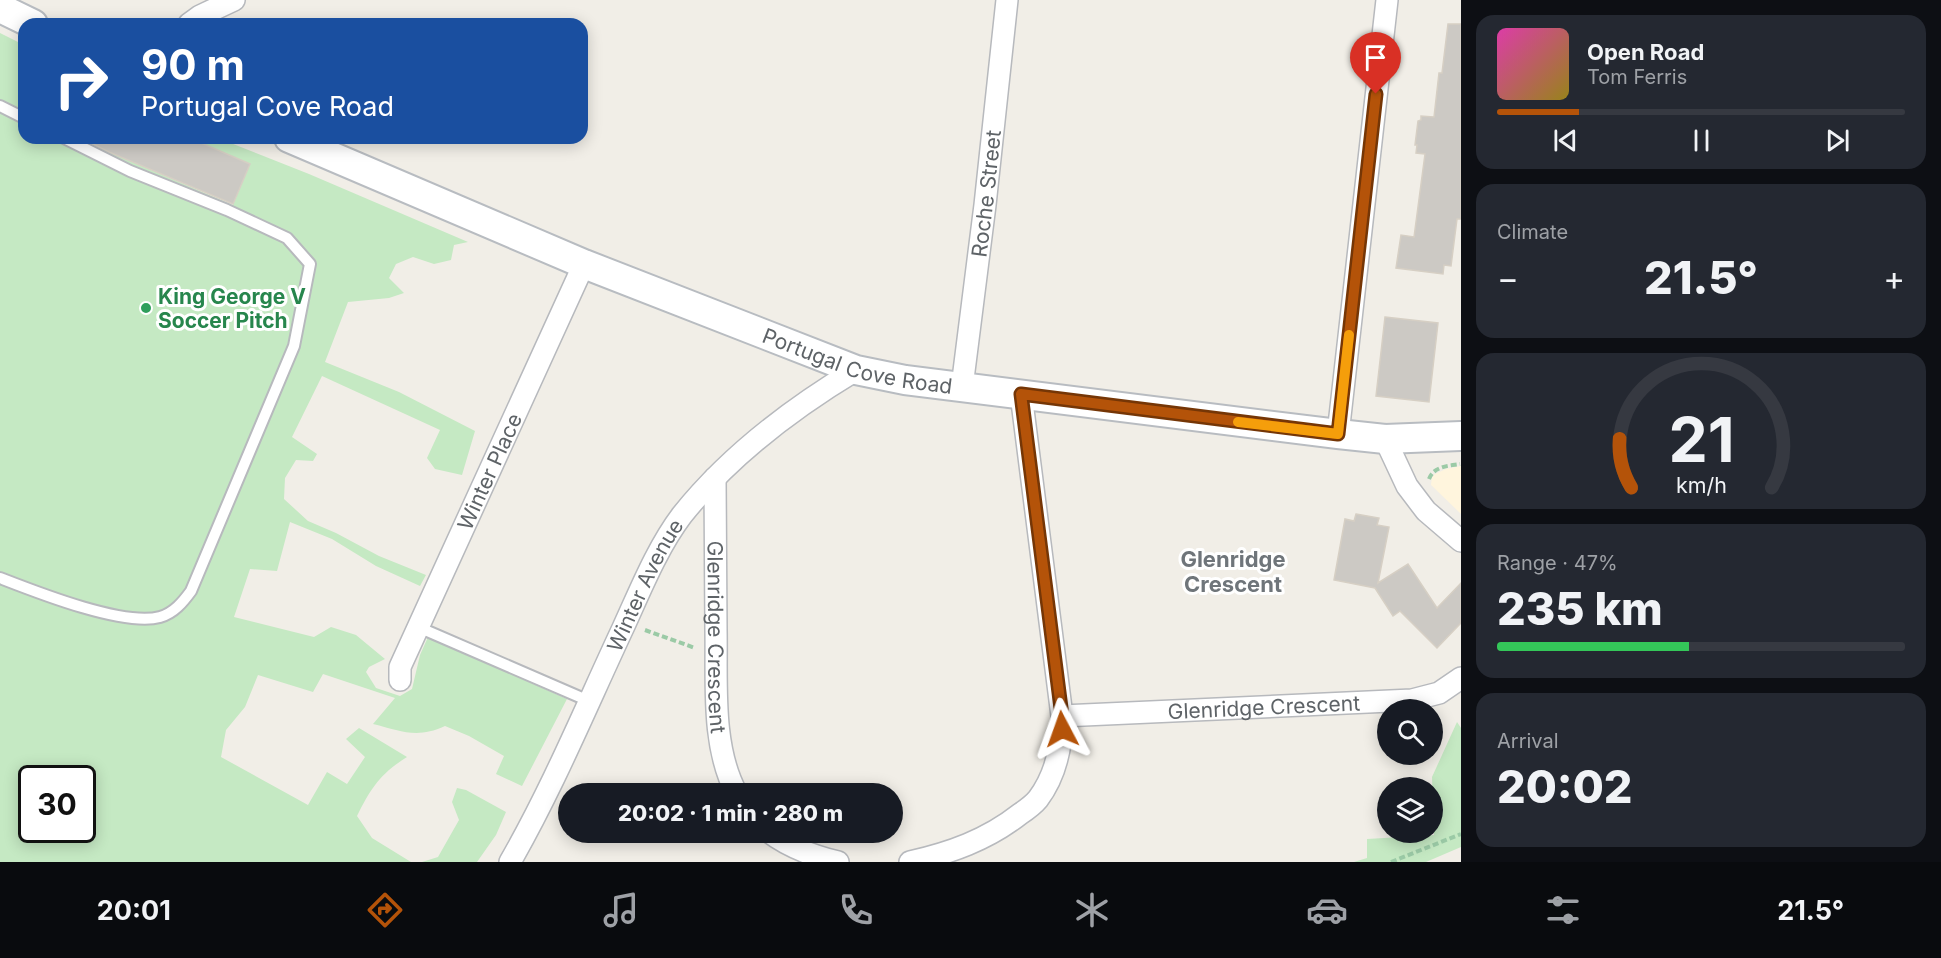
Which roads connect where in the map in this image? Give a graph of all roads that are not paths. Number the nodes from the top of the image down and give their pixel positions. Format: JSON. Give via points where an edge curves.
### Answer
{"nodes":[{"id":1,"x":234,"y":0,"type":"edge"},
{"id":2,"x":1007,"y":0,"type":"edge"},
{"id":3,"x":1387,"y":0,"type":"edge"},
{"id":4,"x":0,"y":8,"type":"edge"},
{"id":5,"x":21,"y":18,"type":"edge"},
{"id":6,"x":197,"y":18,"type":"edge"},
{"id":7,"x":0,"y":106,"type":"edge"},
{"id":8,"x":18,"y":115,"type":"edge"},
{"id":9,"x":76,"y":144,"type":"edge"},
{"id":10,"x":303,"y":144,"type":"edge"},
{"id":11,"x":584,"y":264,"type":"junction"},
{"id":12,"x":856,"y":370,"type":"junction"},
{"id":13,"x":962,"y":387,"type":"junction"},
{"id":14,"x":1021,"y":394,"type":"junction"},
{"id":15,"x":1338,"y":434,"type":"junction"},
{"id":16,"x":1461,"y":436,"type":"edge"},
{"id":17,"x":1385,"y":439,"type":"junction"},
{"id":18,"x":715,"y":478,"type":"junction"},
{"id":19,"x":1461,"y":541,"type":"edge"},
{"id":20,"x":0,"y":578,"type":"edge"},
{"id":21,"x":418,"y":627,"type":"junction"},
{"id":22,"x":1461,"y":678,"type":"edge"},
{"id":23,"x":400,"y":680,"type":"dead end"},
{"id":24,"x":589,"y":701,"type":"junction"},
{"id":25,"x":1062,"y":716,"type":"junction"},
{"id":26,"x":731,"y":783,"type":"edge"},
{"id":27,"x":786,"y":843,"type":"edge"},
{"id":28,"x":510,"y":862,"type":"edge"},
{"id":29,"x":838,"y":862,"type":"edge"},
{"id":30,"x":910,"y":862,"type":"edge"}],
"edges":[{"from":1,"to":6,"type":"street"},
{"from":2,"to":13,"type":"street","name":"Roche Street"},
{"from":3,"to":15,"type":"street"},
{"from":4,"to":5,"type":"main road"},
{"from":7,"to":8,"type":"lane"},
{"from":9,"to":20,"type":"lane","via":[[286,238],[310,264],[294,346],[191,591],[180,606],[162,617],[143,620],[113,615]]},
{"from":10,"to":11,"type":"main road","name":"Portugal Cove Road"},
{"from":11,"to":12,"type":"main road","name":"Portugal Cove Road"},
{"from":11,"to":21,"type":"street","name":"Winter Place"},
{"from":12,"to":13,"type":"main road","name":"Portugal Cove Road"},
{"from":12,"to":18,"type":"street","name":"Winter Avenue","via":[[760,435]]},
{"from":13,"to":14,"type":"main road","name":"Portugal Cove Road"},
{"from":14,"to":15,"type":"main road","name":"Portugal Cove Road"},
{"from":14,"to":25,"type":"street"},
{"from":15,"to":17,"type":"main road","name":"Portugal Cove Road"},
{"from":16,"to":17,"type":"main road","name":"Portugal Cove Road"},
{"from":17,"to":19,"type":"street","via":[[1407,486],[1426,511]]},
{"from":18,"to":24,"type":"street","name":"Winter Avenue","via":[[664,545]]},
{"from":18,"to":26,"type":"street","name":"Glenridge Crescent","via":[[716,705]]},
{"from":21,"to":23,"type":"street","name":"Winter Place","via":[[400,667]]},
{"from":21,"to":24,"type":"lane"},
{"from":22,"to":25,"type":"street","name":"Glenridge Crescent","via":[[1438,693],[1412,700]]},
{"from":24,"to":28,"type":"street","name":"Winter Avenue"},
{"from":25,"to":30,"type":"street","via":[[1062,742],[1054,770],[1037,800],[975,843]]},
{"from":27,"to":29,"type":"street","via":[[809,855]]}]}
